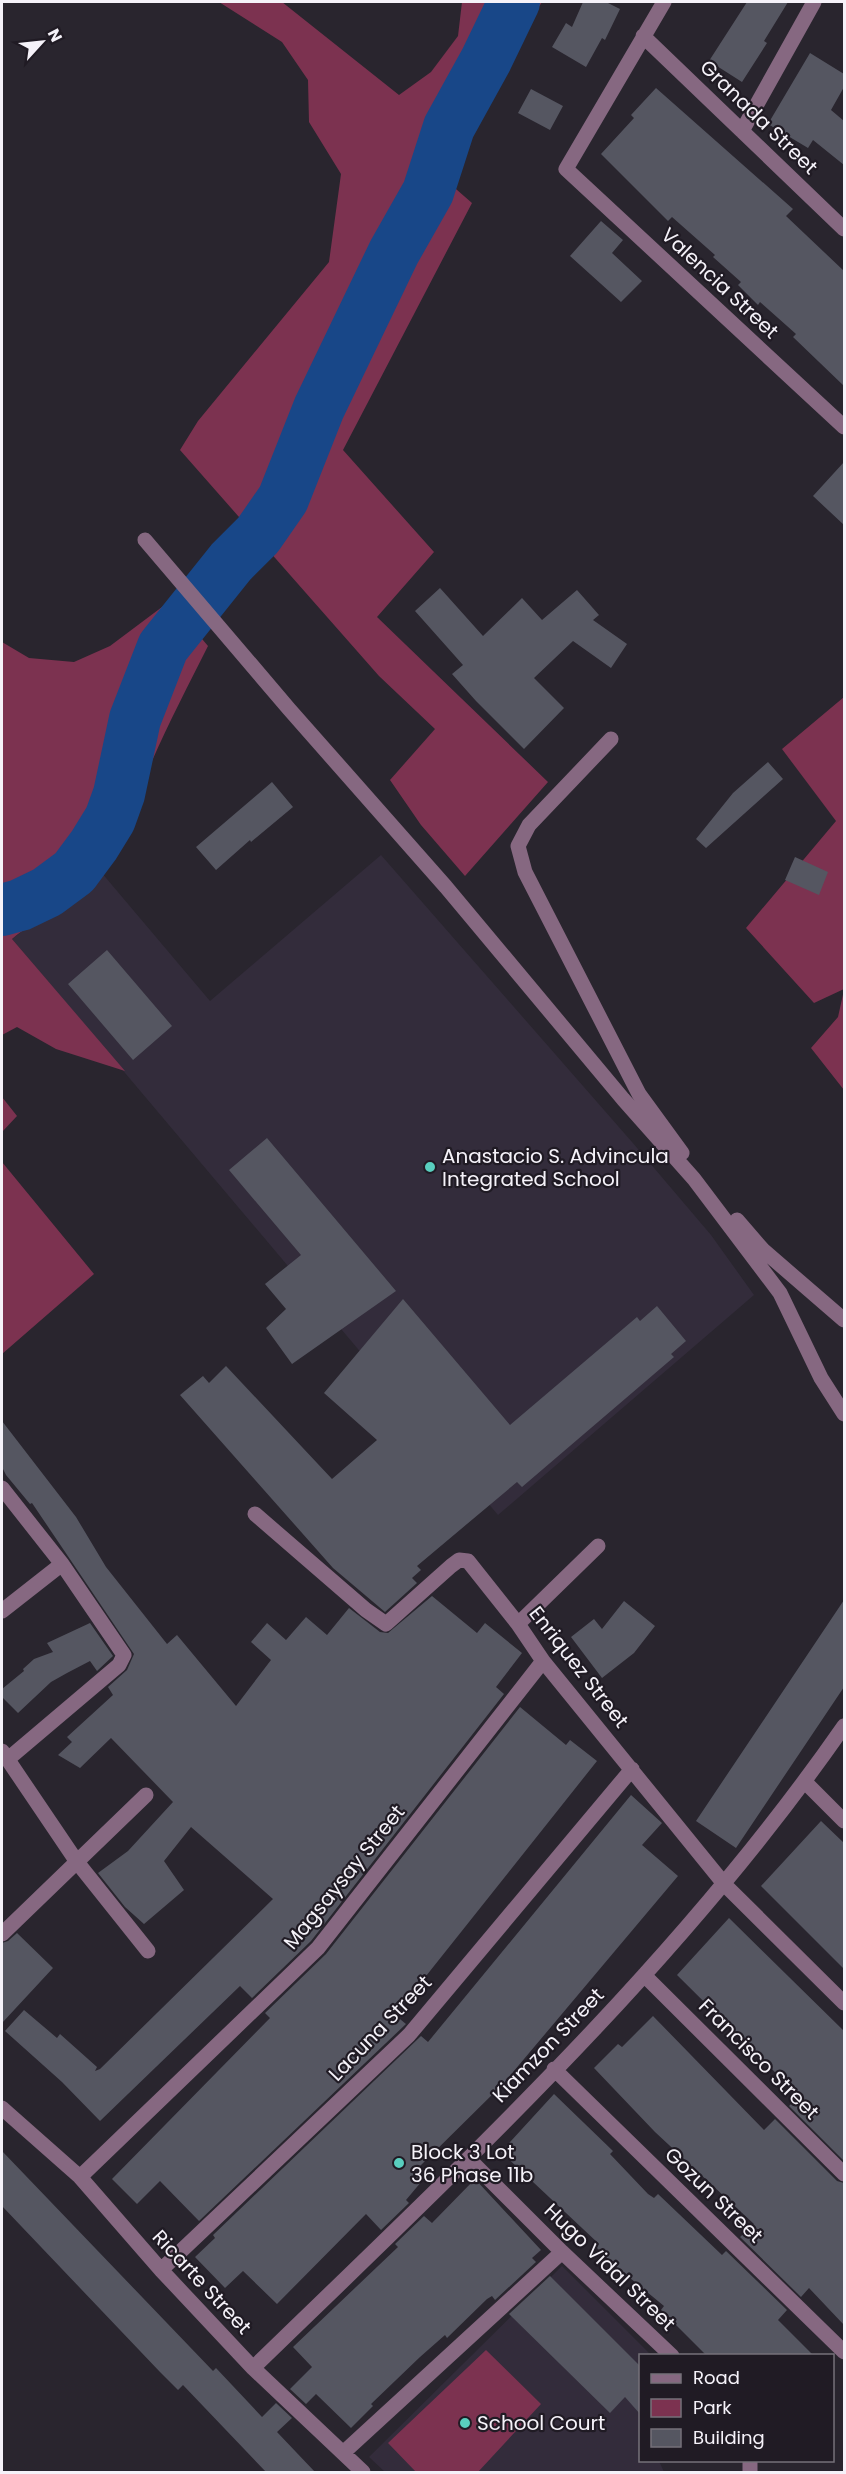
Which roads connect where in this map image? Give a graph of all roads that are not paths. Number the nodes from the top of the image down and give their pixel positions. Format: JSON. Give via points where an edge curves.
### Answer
{"nodes":[{"id":1,"x":664,"y":2,"type":"edge"},
{"id":2,"x":814,"y":2,"type":"edge"},
{"id":3,"x":643,"y":36,"type":"junction"},
{"id":4,"x":742,"y":131,"type":"junction"},
{"id":5,"x":842,"y":222,"type":"edge"},
{"id":6,"x":844,"y":427,"type":"edge"},
{"id":7,"x":145,"y":540,"type":"dead end"},
{"id":8,"x":611,"y":739,"type":"dead end"},
{"id":9,"x":844,"y":1320,"type":"edge"},
{"id":10,"x":844,"y":1414,"type":"edge"},
{"id":11,"x":2,"y":1488,"type":"edge"},
{"id":12,"x":255,"y":1514,"type":"dead end"},
{"id":13,"x":598,"y":1546,"type":"dead end"},
{"id":14,"x":62,"y":1564,"type":"junction"},
{"id":15,"x":2,"y":1611,"type":"edge"},
{"id":16,"x":518,"y":1624,"type":"junction"},
{"id":17,"x":543,"y":1661,"type":"junction"},
{"id":18,"x":844,"y":1726,"type":"edge"},
{"id":19,"x":5,"y":1755,"type":"edge"},
{"id":20,"x":632,"y":1768,"type":"junction"},
{"id":21,"x":806,"y":1782,"type":"junction"},
{"id":22,"x":146,"y":1795,"type":"dead end"},
{"id":23,"x":844,"y":1821,"type":"edge"},
{"id":24,"x":77,"y":1862,"type":"junction"},
{"id":25,"x":725,"y":1885,"type":"junction"},
{"id":26,"x":2,"y":1934,"type":"edge"},
{"id":27,"x":148,"y":1951,"type":"dead end"},
{"id":28,"x":644,"y":1975,"type":"junction"},
{"id":29,"x":844,"y":2003,"type":"edge"},
{"id":30,"x":554,"y":2069,"type":"junction"},
{"id":31,"x":7,"y":2113,"type":"edge"},
{"id":32,"x":469,"y":2158,"type":"junction"},
{"id":33,"x":844,"y":2174,"type":"edge"},
{"id":34,"x":80,"y":2177,"type":"junction"},
{"id":35,"x":562,"y":2252,"type":"junction"},
{"id":36,"x":161,"y":2270,"type":"junction"},
{"id":37,"x":844,"y":2352,"type":"edge"},
{"id":38,"x":671,"y":2354,"type":"edge"},
{"id":39,"x":253,"y":2368,"type":"junction"},
{"id":40,"x":343,"y":2453,"type":"junction"},
{"id":41,"x":363,"y":2472,"type":"edge"}],
"edges":[{"from":1,"to":3,"type":"street"},
{"from":2,"to":4,"type":"street"},
{"from":3,"to":4,"type":"street","name":"Granada Street"},
{"from":3,"to":6,"type":"street","name":"Valencia Street","via":[[566,169]]},
{"from":4,"to":5,"type":"street","name":"Granada Street"},
{"from":7,"to":10,"type":"street","via":[[694,1179],[780,1293],[821,1378]]},
{"from":8,"to":9,"type":"street","via":[[529,825],[518,846],[525,872],[639,1094],[762,1250]]},
{"from":11,"to":14,"type":"street"},
{"from":12,"to":16,"type":"street","name":"Enriquez Street","via":[[382,1623],[389,1622],[459,1560],[468,1561]]},
{"from":13,"to":16,"type":"street"},
{"from":14,"to":15,"type":"street"},
{"from":14,"to":19,"type":"street","via":[[124,1655]]},
{"from":16,"to":17,"type":"street","name":"Enriquez Street"},
{"from":17,"to":20,"type":"street","name":"Enriquez Street"},
{"from":17,"to":34,"type":"street","name":"Magsaysay Street","via":[[318,1948]]},
{"from":18,"to":21,"type":"street","name":"Kiamzon Street"},
{"from":19,"to":24,"type":"street"},
{"from":20,"to":25,"type":"street","name":"Enriquez Street"},
{"from":20,"to":36,"type":"street","name":"Lacuna Street","via":[[409,2035]]},
{"from":21,"to":23,"type":"street"},
{"from":21,"to":25,"type":"street","name":"Kiamzon Street"},
{"from":22,"to":24,"type":"street"},
{"from":24,"to":26,"type":"street"},
{"from":24,"to":27,"type":"street"},
{"from":25,"to":28,"type":"street","name":"Kiamzon Street"},
{"from":25,"to":29,"type":"street","name":"Enriquez Street"},
{"from":28,"to":30,"type":"street","name":"Kiamzon Street"},
{"from":28,"to":33,"type":"street","name":"Francisco Street"},
{"from":30,"to":32,"type":"street","name":"Kiamzon Street"},
{"from":30,"to":37,"type":"street","name":"Gozun Street"},
{"from":31,"to":34,"type":"street","name":"Ricarte Street"},
{"from":32,"to":35,"type":"street","name":"Hugo Vidal Street"},
{"from":32,"to":39,"type":"street","name":"Kiamzon Street"},
{"from":34,"to":36,"type":"street","name":"Ricarte Street"},
{"from":35,"to":38,"type":"street","name":"Hugo Vidal Street"},
{"from":35,"to":40,"type":"street"},
{"from":36,"to":39,"type":"street","name":"Ricarte Street"},
{"from":39,"to":40,"type":"street","name":"Ricarte Street"},
{"from":40,"to":41,"type":"street","name":"Ricarte Street"}]}
